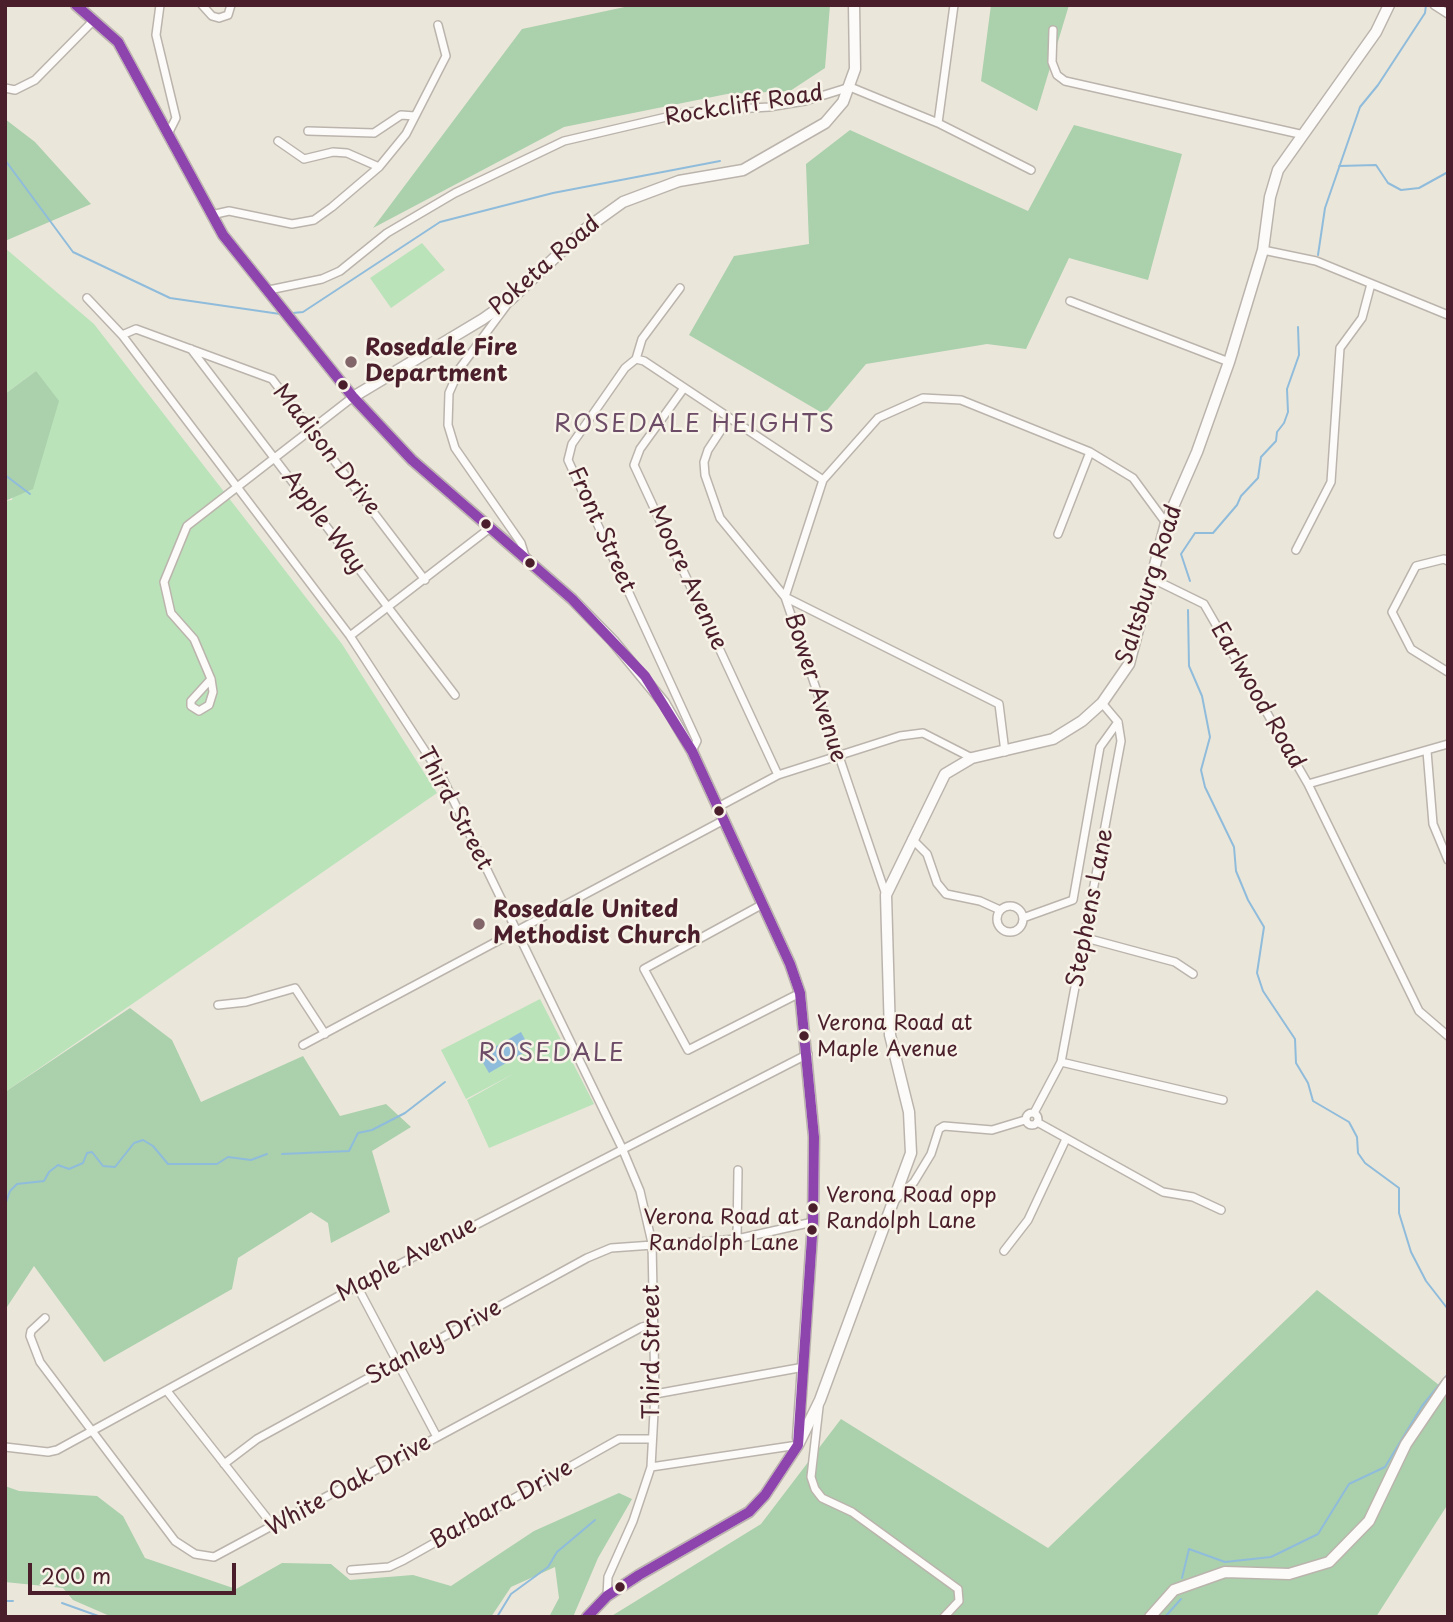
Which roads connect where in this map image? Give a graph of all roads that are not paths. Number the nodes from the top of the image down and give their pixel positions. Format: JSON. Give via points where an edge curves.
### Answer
{"nodes":[{"id":1,"x":76,"y":5,"type":"edge"},
{"id":2,"x":159,"y":5,"type":"edge"},
{"id":3,"x":202,"y":5,"type":"edge"},
{"id":4,"x":232,"y":5,"type":"edge"},
{"id":5,"x":854,"y":5,"type":"edge"},
{"id":6,"x":954,"y":5,"type":"edge"},
{"id":7,"x":1390,"y":5,"type":"edge"},
{"id":8,"x":1434,"y":5,"type":"edge"},
{"id":9,"x":1448,"y":14,"type":"edge"},
{"id":10,"x":94,"y":20,"type":"junction"},
{"id":11,"x":438,"y":25,"type":"dead end"},
{"id":12,"x":1054,"y":30,"type":"dead end"},
{"id":13,"x":850,"y":87,"type":"junction"},
{"id":14,"x":5,"y":88,"type":"edge"},
{"id":15,"x":415,"y":116,"type":"junction"},
{"id":16,"x":938,"y":123,"type":"junction"},
{"id":17,"x":308,"y":131,"type":"dead end"},
{"id":18,"x":168,"y":134,"type":"junction"},
{"id":19,"x":1305,"y":135,"type":"junction"},
{"id":20,"x":278,"y":141,"type":"dead end"},
{"id":21,"x":379,"y":167,"type":"junction"},
{"id":22,"x":1031,"y":170,"type":"dead end"},
{"id":23,"x":211,"y":215,"type":"junction"},
{"id":24,"x":1263,"y":250,"type":"junction"},
{"id":25,"x":1371,"y":284,"type":"junction"},
{"id":26,"x":680,"y":288,"type":"dead end"},
{"id":27,"x":268,"y":290,"type":"junction"},
{"id":28,"x":87,"y":298,"type":"dead end"},
{"id":29,"x":510,"y":300,"type":"junction"},
{"id":30,"x":1070,"y":301,"type":"dead end"},
{"id":31,"x":1448,"y":315,"type":"edge"},
{"id":32,"x":122,"y":334,"type":"junction"},
{"id":33,"x":191,"y":349,"type":"junction"},
{"id":34,"x":636,"y":359,"type":"junction"},
{"id":35,"x":1229,"y":362,"type":"junction"},
{"id":36,"x":684,"y":387,"type":"junction"},
{"id":37,"x":353,"y":397,"type":"junction"},
{"id":38,"x":729,"y":418,"type":"junction"},
{"id":39,"x":311,"y":428,"type":"junction"},
{"id":40,"x":1090,"y":452,"type":"junction"},
{"id":41,"x":274,"y":456,"type":"junction"},
{"id":42,"x":823,"y":480,"type":"junction"},
{"id":43,"x":236,"y":485,"type":"junction"},
{"id":44,"x":1166,"y":523,"type":"junction"},
{"id":45,"x":490,"y":528,"type":"junction"},
{"id":46,"x":1058,"y":534,"type":"dead end"},
{"id":47,"x":1296,"y":550,"type":"dead end"},
{"id":48,"x":525,"y":557,"type":"junction"},
{"id":49,"x":1448,"y":561,"type":"edge"},
{"id":50,"x":1153,"y":579,"type":"junction"},
{"id":51,"x":425,"y":580,"type":"junction"},
{"id":52,"x":785,"y":597,"type":"junction"},
{"id":53,"x":388,"y":609,"type":"junction"},
{"id":54,"x":350,"y":636,"type":"junction"},
{"id":55,"x":1448,"y":672,"type":"edge"},
{"id":56,"x":211,"y":679,"type":"dead end"},
{"id":57,"x":455,"y":695,"type":"dead end"},
{"id":58,"x":1102,"y":702,"type":"junction"},
{"id":59,"x":1118,"y":722,"type":"junction"},
{"id":60,"x":1448,"y":744,"type":"edge"},
{"id":61,"x":692,"y":751,"type":"junction"},
{"id":62,"x":1427,"y":751,"type":"junction"},
{"id":63,"x":1005,"y":752,"type":"junction"},
{"id":64,"x":837,"y":755,"type":"junction"},
{"id":65,"x":972,"y":758,"type":"junction"},
{"id":66,"x":778,"y":775,"type":"junction"},
{"id":67,"x":1308,"y":784,"type":"junction"},
{"id":68,"x":719,"y":807,"type":"junction"},
{"id":69,"x":724,"y":820,"type":"junction"},
{"id":70,"x":912,"y":839,"type":"junction"},
{"id":71,"x":1448,"y":860,"type":"edge"},
{"id":72,"x":886,"y":895,"type":"junction"},
{"id":73,"x":763,"y":904,"type":"junction"},
{"id":74,"x":999,"y":910,"type":"junction"},
{"id":75,"x":1023,"y":918,"type":"junction"},
{"id":76,"x":516,"y":931,"type":"junction"},
{"id":77,"x":1086,"y":938,"type":"junction"},
{"id":78,"x":1193,"y":974,"type":"dead end"},
{"id":79,"x":800,"y":993,"type":"junction"},
{"id":80,"x":218,"y":1005,"type":"dead end"},
{"id":81,"x":325,"y":1034,"type":"junction"},
{"id":82,"x":1448,"y":1036,"type":"edge"},
{"id":83,"x":303,"y":1045,"type":"dead end"},
{"id":84,"x":807,"y":1054,"type":"junction"},
{"id":85,"x":1060,"y":1062,"type":"junction"},
{"id":86,"x":1223,"y":1100,"type":"dead end"},
{"id":87,"x":1034,"y":1113,"type":"junction"},
{"id":88,"x":1026,"y":1121,"type":"junction"},
{"id":89,"x":1037,"y":1122,"type":"junction"},
{"id":90,"x":1066,"y":1139,"type":"junction"},
{"id":91,"x":622,"y":1148,"type":"junction"},
{"id":92,"x":738,"y":1170,"type":"dead end"},
{"id":93,"x":893,"y":1202,"type":"junction"},
{"id":94,"x":1221,"y":1210,"type":"dead end"},
{"id":95,"x":813,"y":1222,"type":"junction"},
{"id":96,"x":737,"y":1239,"type":"junction"},
{"id":97,"x":652,"y":1243,"type":"junction"},
{"id":98,"x":1004,"y":1251,"type":"dead end"},
{"id":99,"x":357,"y":1286,"type":"junction"},
{"id":100,"x":45,"y":1318,"type":"dead end"},
{"id":101,"x":654,"y":1324,"type":"junction"},
{"id":102,"x":397,"y":1363,"type":"junction"},
{"id":103,"x":804,"y":1367,"type":"junction"},
{"id":104,"x":1448,"y":1382,"type":"edge"},
{"id":105,"x":167,"y":1391,"type":"junction"},
{"id":106,"x":655,"y":1394,"type":"junction"},
{"id":107,"x":820,"y":1400,"type":"junction"},
{"id":108,"x":92,"y":1432,"type":"junction"},
{"id":109,"x":437,"y":1437,"type":"junction"},
{"id":110,"x":652,"y":1438,"type":"junction"},
{"id":111,"x":798,"y":1446,"type":"junction"},
{"id":112,"x":5,"y":1447,"type":"edge"},
{"id":113,"x":224,"y":1464,"type":"junction"},
{"id":114,"x":651,"y":1468,"type":"junction"},
{"id":115,"x":274,"y":1527,"type":"junction"},
{"id":116,"x":351,"y":1570,"type":"dead end"},
{"id":117,"x":607,"y":1597,"type":"junction"},
{"id":118,"x":587,"y":1617,"type":"edge"},
{"id":119,"x":944,"y":1617,"type":"edge"},
{"id":120,"x":1150,"y":1617,"type":"edge"}],
"edges":[{"from":1,"to":10,"type":"street"},
{"from":2,"to":18,"type":"street","via":[[156,35],[176,118]]},
{"from":3,"to":4,"type":"street","via":[[219,18],[228,15]]},
{"from":5,"to":13,"type":"street","name":"Poketa Road","via":[[855,69]]},
{"from":6,"to":16,"type":"street"},
{"from":7,"to":19,"type":"street","name":"Saltsburg Road"},
{"from":8,"to":9,"type":"street"},
{"from":10,"to":14,"type":"street","via":[[36,80],[15,90]]},
{"from":10,"to":18,"type":"street","via":[[124,51]]},
{"from":11,"to":15,"type":"street","via":[[446,56]]},
{"from":12,"to":19,"type":"street","via":[[1052,62],[1065,81]]},
{"from":13,"to":16,"type":"street","name":"Rockcliff Road"},
{"from":13,"to":27,"type":"street","name":"Rockcliff Road","via":[[805,102],[688,112],[564,141],[455,193],[387,233],[340,271]]},
{"from":13,"to":29,"type":"street","name":"Poketa Road","via":[[825,123],[756,165],[679,181],[623,202],[584,230]]},
{"from":15,"to":17,"type":"street","via":[[401,115],[374,133]]},
{"from":15,"to":21,"type":"street"},
{"from":16,"to":22,"type":"street","name":"Rockcliff Road"},
{"from":18,"to":23,"type":"street"},
{"from":19,"to":24,"type":"street","name":"Saltsburg Road","via":[[1274,180]]},
{"from":20,"to":21,"type":"street","via":[[304,159],[347,153]]},
{"from":21,"to":23,"type":"street","via":[[314,220],[292,224],[229,211]]},
{"from":23,"to":27,"type":"street"},
{"from":24,"to":25,"type":"street","via":[[1316,261]]},
{"from":24,"to":35,"type":"street","name":"Saltsburg Road"},
{"from":25,"to":31,"type":"street"},
{"from":25,"to":47,"type":"street","via":[[1362,318],[1340,348],[1331,482]]},
{"from":26,"to":34,"type":"street","name":"Front Street","via":[[642,339]]},
{"from":27,"to":37,"type":"street"},
{"from":28,"to":32,"type":"street","name":"Third Street"},
{"from":29,"to":37,"type":"street","name":"Poketa Road"},
{"from":29,"to":48,"type":"street","via":[[460,368],[449,393],[448,425],[455,448],[521,544]]},
{"from":30,"to":35,"type":"street"},
{"from":32,"to":33,"type":"street","name":"Madison Drive","via":[[136,329]]},
{"from":32,"to":43,"type":"street","name":"Third Street"},
{"from":33,"to":39,"type":"street","name":"Madison Drive","via":[[272,379]]},
{"from":33,"to":41,"type":"street","name":"Apple Way"},
{"from":34,"to":36,"type":"street"},
{"from":34,"to":61,"type":"street","name":"Front Street","via":[[572,444],[568,460],[697,741]]},
{"from":35,"to":44,"type":"street","name":"Saltsburg Road"},
{"from":36,"to":38,"type":"street"},
{"from":36,"to":66,"type":"street","name":"Moore Avenue","via":[[640,449],[634,465]]},
{"from":37,"to":39,"type":"street","name":"Poketa Road"},
{"from":37,"to":45,"type":"street","via":[[387,436]]},
{"from":38,"to":42,"type":"street"},
{"from":38,"to":52,"type":"street","via":[[708,450],[705,475],[720,518]]},
{"from":39,"to":41,"type":"street","name":"Poketa Road"},
{"from":39,"to":51,"type":"street","name":"Madison Drive"},
{"from":40,"to":42,"type":"street","via":[[961,400],[923,398],[878,418]]},
{"from":40,"to":44,"type":"street","via":[[1133,478]]},
{"from":40,"to":46,"type":"street"},
{"from":41,"to":43,"type":"street","name":"Poketa Road"},
{"from":41,"to":53,"type":"street","name":"Apple Way"},
{"from":42,"to":52,"type":"street","name":"Bower Avenue"},
{"from":43,"to":54,"type":"street","name":"Third Street"},
{"from":43,"to":56,"type":"street","name":"Poketa Road","via":[[187,526],[164,582],[171,613],[194,639]]},
{"from":44,"to":50,"type":"street","name":"Saltsburg Road"},
{"from":45,"to":48,"type":"street"},
{"from":45,"to":51,"type":"street"},
{"from":48,"to":61,"type":"street","via":[[645,676]]},
{"from":49,"to":55,"type":"street","via":[[1416,566],[1392,612],[1412,649]]},
{"from":50,"to":58,"type":"street","name":"Saltsburg Road","via":[[1129,664]]},
{"from":50,"to":67,"type":"street","name":"Earlwood Road","via":[[1204,604]]},
{"from":51,"to":53,"type":"street"},
{"from":52,"to":63,"type":"street","via":[[999,704]]},
{"from":52,"to":64,"type":"street","name":"Bower Avenue"},
{"from":53,"to":54,"type":"street"},
{"from":53,"to":57,"type":"street","name":"Apple Way"},
{"from":54,"to":76,"type":"street","name":"Third Street","via":[[442,777]]},
{"from":58,"to":59,"type":"street"},
{"from":58,"to":63,"type":"street","name":"Saltsburg Road","via":[[1053,738]]},
{"from":59,"to":75,"type":"street","via":[[1100,747],[1073,900]]},
{"from":59,"to":77,"type":"street","name":"Stephens Lane","via":[[1121,741]]},
{"from":60,"to":62,"type":"street","name":"Earlwood Road"},
{"from":61,"to":68,"type":"street"},
{"from":62,"to":67,"type":"street","name":"Earlwood Road"},
{"from":62,"to":71,"type":"street","via":[[1433,824]]},
{"from":63,"to":65,"type":"street","name":"Saltsburg Road"},
{"from":64,"to":65,"type":"street","via":[[923,733]]},
{"from":64,"to":66,"type":"street"},
{"from":64,"to":72,"type":"street","name":"Bower Avenue"},
{"from":65,"to":70,"type":"street","name":"Saltsburg Road","via":[[945,774]]},
{"from":66,"to":68,"type":"street"},
{"from":67,"to":82,"type":"street","via":[[1419,1011]]},
{"from":68,"to":69,"type":"street"},
{"from":69,"to":73,"type":"street"},
{"from":69,"to":76,"type":"street"},
{"from":70,"to":72,"type":"street","name":"Saltsburg Road"},
{"from":70,"to":74,"type":"street","via":[[927,854],[946,894]]},
{"from":72,"to":93,"type":"street","name":"Saltsburg Road","via":[[890,1035],[909,1112],[911,1153]]},
{"from":73,"to":79,"type":"street"},
{"from":73,"to":79,"type":"street","via":[[644,970],[688,1050]]},
{"from":74,"to":75,"type":"street","via":[[1012,906]]},
{"from":74,"to":75,"type":"street","via":[[996,922],[1004,931],[1018,929]]},
{"from":76,"to":81,"type":"street"},
{"from":76,"to":91,"type":"street","name":"Third Street"},
{"from":77,"to":78,"type":"street","via":[[1175,962]]},
{"from":77,"to":85,"type":"street","name":"Stephens Lane"},
{"from":79,"to":84,"type":"street"},
{"from":80,"to":81,"type":"street","via":[[295,988]]},
{"from":81,"to":83,"type":"street"},
{"from":84,"to":91,"type":"street","name":"Maple Avenue"},
{"from":84,"to":95,"type":"street","via":[[814,1137]]},
{"from":85,"to":86,"type":"street"},
{"from":85,"to":87,"type":"street","name":"Stephens Lane"},
{"from":87,"to":88,"type":"street","name":"Stephens Lane","via":[[1028,1114]]},
{"from":87,"to":89,"type":"street"},
{"from":88,"to":89,"type":"street","via":[[1032,1126]]},
{"from":88,"to":93,"type":"street","via":[[992,1130],[939,1129],[914,1182]]},
{"from":89,"to":90,"type":"street"},
{"from":90,"to":94,"type":"street","via":[[1163,1192],[1193,1197]]},
{"from":90,"to":98,"type":"street","via":[[1028,1220]]},
{"from":91,"to":97,"type":"street","name":"Third Street","via":[[640,1191]]},
{"from":91,"to":99,"type":"street","name":"Maple Avenue"},
{"from":92,"to":96,"type":"street"},
{"from":93,"to":107,"type":"street","name":"Saltsburg Road"},
{"from":95,"to":96,"type":"street","name":"Stanley Drive"},
{"from":95,"to":103,"type":"street"},
{"from":96,"to":97,"type":"street","name":"Stanley Drive"},
{"from":97,"to":101,"type":"street","name":"Third Street"},
{"from":97,"to":102,"type":"street","name":"Stanley Drive","via":[[611,1248],[587,1258]]},
{"from":99,"to":102,"type":"street"},
{"from":99,"to":105,"type":"street","name":"Maple Avenue"},
{"from":100,"to":108,"type":"street","name":"White Oak Drive","via":[[31,1331],[40,1362]]},
{"from":101,"to":106,"type":"street","name":"Third Street"},
{"from":101,"to":109,"type":"street","name":"White Oak Drive"},
{"from":102,"to":109,"type":"street"},
{"from":102,"to":113,"type":"street","name":"Stanley Drive","via":[[257,1439]]},
{"from":103,"to":106,"type":"street"},
{"from":103,"to":111,"type":"street"},
{"from":104,"to":120,"type":"street","via":[[1406,1444],[1369,1521],[1329,1562],[1289,1574],[1225,1572],[1174,1590]]},
{"from":105,"to":108,"type":"street","name":"Maple Avenue"},
{"from":105,"to":113,"type":"street"},
{"from":106,"to":110,"type":"street","name":"Third Street"},
{"from":107,"to":111,"type":"street","name":"Saltsburg Road"},
{"from":107,"to":119,"type":"street","via":[[811,1477],[815,1489],[958,1589],[959,1601]]},
{"from":108,"to":112,"type":"street","name":"Maple Avenue","via":[[48,1452]]},
{"from":108,"to":115,"type":"street","name":"White Oak Drive","via":[[185,1549],[214,1557]]},
{"from":109,"to":115,"type":"street","name":"White Oak Drive"},
{"from":110,"to":114,"type":"street","name":"Third Street"},
{"from":110,"to":116,"type":"street","name":"Barbara Drive","via":[[619,1439],[389,1567]]},
{"from":111,"to":114,"type":"street"},
{"from":111,"to":117,"type":"street","name":"Saltsburg Road","via":[[749,1512]]},
{"from":113,"to":115,"type":"street"},
{"from":114,"to":117,"type":"street","name":"Third Street","via":[[608,1577]]},
{"from":117,"to":118,"type":"street","name":"Saltsburg Road"}]}
